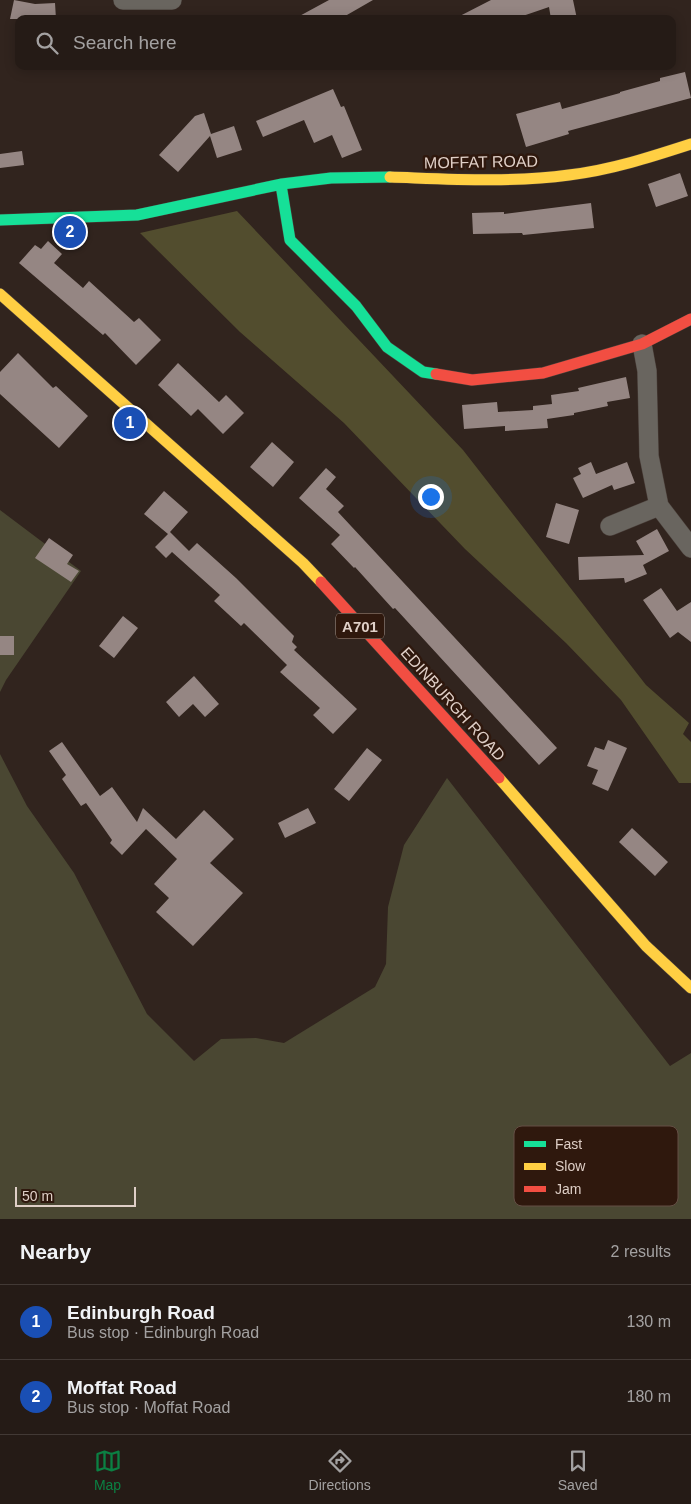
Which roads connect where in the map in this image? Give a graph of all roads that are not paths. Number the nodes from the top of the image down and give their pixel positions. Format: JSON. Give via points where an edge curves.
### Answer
{"nodes":[{"id":1,"x":123,"y":0,"type":"edge"},
{"id":2,"x":172,"y":0,"type":"edge"},
{"id":3,"x":691,"y":144,"type":"edge"},
{"id":4,"x":281,"y":185,"type":"junction"},
{"id":5,"x":0,"y":220,"type":"edge"},
{"id":6,"x":0,"y":294,"type":"edge"},
{"id":7,"x":691,"y":319,"type":"edge"},
{"id":8,"x":642,"y":344,"type":"junction"},
{"id":9,"x":658,"y":506,"type":"junction"},
{"id":10,"x":610,"y":526,"type":"dead end"},
{"id":11,"x":691,"y":548,"type":"edge"},
{"id":12,"x":691,"y":988,"type":"edge"}],
"edges":[{"from":1,"to":2,"type":"street"},
{"from":3,"to":4,"type":"street","name":"MOFFAT ROAD","via":[[642,160],[553,177],[504,180],[330,178]]},
{"from":4,"to":5,"type":"street","name":"MOFFAT ROAD","via":[[137,215]]},
{"from":4,"to":8,"type":"street","via":[[290,240],[356,306],[387,348],[423,372],[472,380],[543,373]]},
{"from":6,"to":12,"type":"street","name":"EDINBURGH ROAD","number":"A701","via":[[303,563],[461,735],[646,946]]},
{"from":7,"to":8,"type":"street"},
{"from":8,"to":9,"type":"street","via":[[647,371],[650,456]]},
{"from":9,"to":10,"type":"street"},
{"from":9,"to":11,"type":"street"}]}
